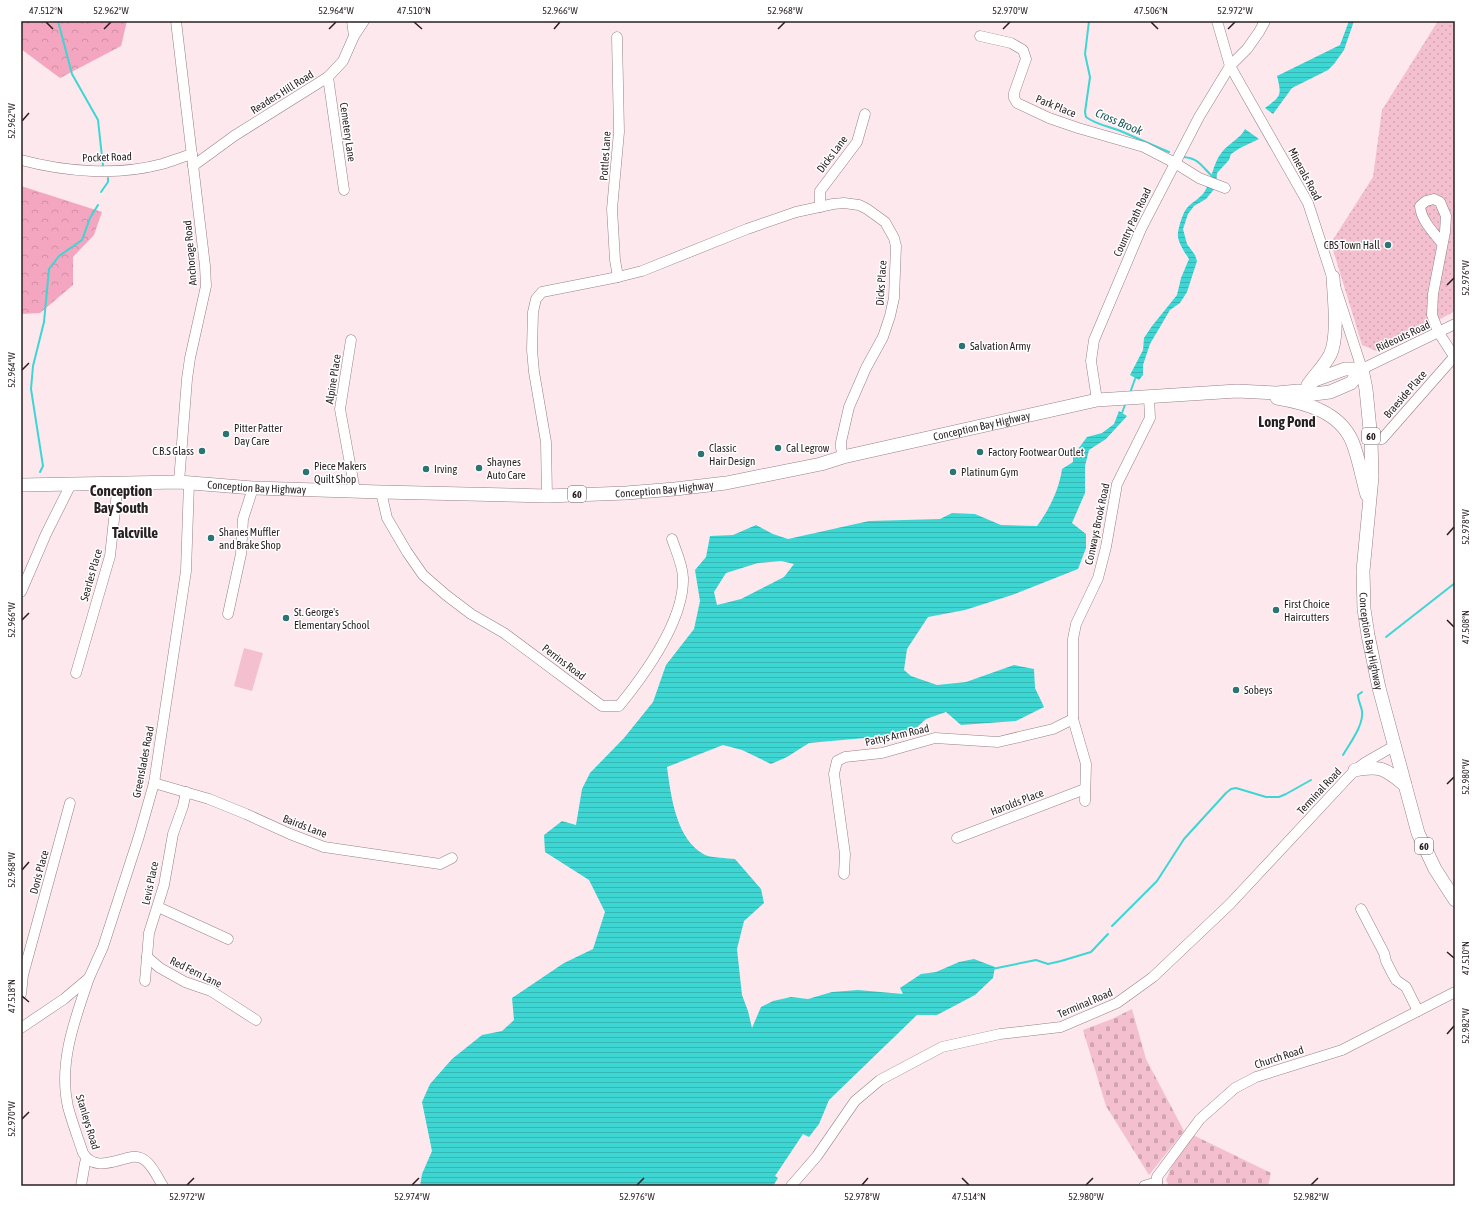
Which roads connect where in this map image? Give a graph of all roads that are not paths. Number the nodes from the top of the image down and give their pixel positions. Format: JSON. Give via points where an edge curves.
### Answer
{"nodes":[{"id":1,"x":176,"y":21,"type":"edge"},
{"id":2,"x":352,"y":21,"type":"edge"},
{"id":3,"x":364,"y":21,"type":"edge"},
{"id":4,"x":1216,"y":21,"type":"edge"},
{"id":5,"x":1265,"y":21,"type":"edge"},
{"id":6,"x":354,"y":36,"type":"junction"},
{"id":7,"x":980,"y":36,"type":"dead end"},
{"id":8,"x":617,"y":37,"type":"dead end"},
{"id":9,"x":1230,"y":66,"type":"junction"},
{"id":10,"x":328,"y":77,"type":"junction"},
{"id":11,"x":865,"y":114,"type":"dead end"},
{"id":12,"x":192,"y":154,"type":"junction"},
{"id":13,"x":21,"y":160,"type":"edge"},
{"id":14,"x":1175,"y":163,"type":"junction"},
{"id":15,"x":193,"y":166,"type":"junction"},
{"id":16,"x":1222,"y":187,"type":"dead end"},
{"id":17,"x":344,"y":190,"type":"dead end"},
{"id":18,"x":820,"y":207,"type":"junction"},
{"id":19,"x":1442,"y":243,"type":"dead end"},
{"id":20,"x":618,"y":277,"type":"junction"},
{"id":21,"x":1333,"y":277,"type":"junction"},
{"id":22,"x":1455,"y":324,"type":"edge"},
{"id":23,"x":1439,"y":333,"type":"junction"},
{"id":24,"x":351,"y":340,"type":"dead end"},
{"id":25,"x":1454,"y":358,"type":"edge"},
{"id":26,"x":1362,"y":369,"type":"junction"},
{"id":27,"x":1303,"y":388,"type":"junction"},
{"id":28,"x":1246,"y":392,"type":"junction"},
{"id":29,"x":1147,"y":397,"type":"junction"},
{"id":30,"x":1097,"y":400,"type":"junction"},
{"id":31,"x":1371,"y":440,"type":"junction"},
{"id":32,"x":843,"y":457,"type":"junction"},
{"id":33,"x":118,"y":482,"type":"junction"},
{"id":34,"x":184,"y":482,"type":"junction"},
{"id":35,"x":71,"y":484,"type":"junction"},
{"id":36,"x":21,"y":485,"type":"edge"},
{"id":37,"x":253,"y":488,"type":"junction"},
{"id":38,"x":355,"y":491,"type":"junction"},
{"id":39,"x":381,"y":492,"type":"junction"},
{"id":40,"x":547,"y":496,"type":"junction"},
{"id":41,"x":1369,"y":503,"type":"junction"},
{"id":42,"x":672,"y":540,"type":"dead end"},
{"id":43,"x":21,"y":592,"type":"edge"},
{"id":44,"x":228,"y":614,"type":"dead end"},
{"id":45,"x":76,"y":672,"type":"dead end"},
{"id":46,"x":1073,"y":719,"type":"junction"},
{"id":47,"x":1394,"y":746,"type":"junction"},
{"id":48,"x":1355,"y":770,"type":"junction"},
{"id":49,"x":154,"y":783,"type":"junction"},
{"id":50,"x":1405,"y":785,"type":"junction"},
{"id":51,"x":1085,"y":789,"type":"junction"},
{"id":52,"x":186,"y":792,"type":"junction"},
{"id":53,"x":1085,"y":801,"type":"dead end"},
{"id":54,"x":70,"y":803,"type":"dead end"},
{"id":55,"x":957,"y":838,"type":"dead end"},
{"id":56,"x":452,"y":858,"type":"dead end"},
{"id":57,"x":844,"y":874,"type":"dead end"},
{"id":58,"x":1455,"y":900,"type":"edge"},
{"id":59,"x":158,"y":907,"type":"junction"},
{"id":60,"x":1361,"y":909,"type":"dead end"},
{"id":61,"x":228,"y":939,"type":"dead end"},
{"id":62,"x":147,"y":957,"type":"junction"},
{"id":63,"x":89,"y":978,"type":"junction"},
{"id":64,"x":145,"y":981,"type":"dead end"},
{"id":65,"x":1455,"y":992,"type":"edge"},
{"id":66,"x":21,"y":994,"type":"edge"},
{"id":67,"x":1418,"y":1012,"type":"junction"},
{"id":68,"x":256,"y":1020,"type":"dead end"},
{"id":69,"x":22,"y":1026,"type":"edge"},
{"id":70,"x":87,"y":1160,"type":"junction"},
{"id":71,"x":1159,"y":1185,"type":"edge"},
{"id":72,"x":81,"y":1186,"type":"edge"},
{"id":73,"x":163,"y":1186,"type":"edge"},
{"id":74,"x":791,"y":1186,"type":"edge"},
{"id":75,"x":1144,"y":1186,"type":"edge"}],
"edges":[{"from":1,"to":12,"type":"street","name":"Anchorage Road"},
{"from":2,"to":6,"type":"street"},
{"from":3,"to":6,"type":"street","name":"Readers Hill Road"},
{"from":4,"to":9,"type":"street","name":"Minerals Road"},
{"from":5,"to":9,"type":"street","name":"Country Path Road","via":[[1247,49]]},
{"from":6,"to":10,"type":"street","name":"Readers Hill Road","via":[[344,61]]},
{"from":7,"to":14,"type":"street","name":"Park Place","via":[[1011,43],[1023,50],[1026,59],[1014,93],[1017,103],[1048,118],[1144,147]]},
{"from":8,"to":20,"type":"street","name":"Pottles Lane","via":[[619,132],[612,209]]},
{"from":9,"to":14,"type":"street","name":"Country Path Road"},
{"from":9,"to":21,"type":"street","name":"Minerals Road","via":[[1308,203]]},
{"from":10,"to":15,"type":"street","name":"Readers Hill Road","via":[[234,136]]},
{"from":10,"to":17,"type":"street","name":"Cemetery Lane"},
{"from":11,"to":18,"type":"street","name":"Dicks Lane","via":[[857,142],[820,191]]},
{"from":12,"to":13,"type":"street","name":"Pocket Road","via":[[162,164],[121,170],[84,171]]},
{"from":12,"to":15,"type":"street","name":"Anchorage Road"},
{"from":14,"to":16,"type":"street","name":"Park Place","via":[[1190,173]]},
{"from":14,"to":30,"type":"street","name":"Country Path Road","via":[[1141,229],[1094,340],[1091,361]]},
{"from":15,"to":34,"type":"street","name":"Anchorage Road","via":[[206,286],[187,379]]},
{"from":18,"to":20,"type":"street","name":"Dicks Place","via":[[796,212],[662,264]]},
{"from":18,"to":32,"type":"street","name":"Dicks Place","via":[[844,203],[867,209],[885,222],[896,246],[894,298],[890,316],[883,337],[849,407],[840,448]]},
{"from":19,"to":23,"type":"street","via":[[1432,294],[1432,315]]},
{"from":20,"to":40,"type":"street","name":"Dicks Place","via":[[542,292],[536,299],[532,350],[546,442]]},
{"from":21,"to":26,"type":"street","name":"Minerals Road"},
{"from":21,"to":27,"type":"main road","via":[[1334,343],[1323,366]]},
{"from":22,"to":23,"type":"street","name":"Rideouts Road"},
{"from":23,"to":25,"type":"street"},
{"from":23,"to":26,"type":"street","name":"Rideouts Road"},
{"from":24,"to":38,"type":"street","name":"Alpine Place","via":[[340,409]]},
{"from":25,"to":31,"type":"street","name":"Braeside Place","via":[[1382,439]]},
{"from":26,"to":27,"type":"main road","name":"Conception Bay Highway","number":"60","via":[[1345,369],[1315,380]]},
{"from":26,"to":31,"type":"main road","name":"Conception Bay Highway","number":"60"},
{"from":27,"to":28,"type":"main road","name":"Conception Bay Highway","number":"60"},
{"from":28,"to":29,"type":"main road","name":"Conception Bay Highway","number":"60"},
{"from":28,"to":41,"type":"main road","via":[[1304,403],[1328,414],[1338,422],[1355,449]]},
{"from":29,"to":30,"type":"main road","name":"Conception Bay Highway","number":"60"},
{"from":29,"to":46,"type":"street","name":"Conways Brook Road","via":[[1150,418],[1117,484],[1098,578],[1076,624],[1073,639]]},
{"from":30,"to":32,"type":"main road","name":"Conception Bay Highway","number":"60"},
{"from":31,"to":41,"type":"main road","name":"Conception Bay Highway","number":"60","via":[[1372,477]]},
{"from":32,"to":40,"type":"main road","name":"Conception Bay Highway","number":"60","via":[[821,464],[726,483],[626,493]]},
{"from":33,"to":34,"type":"main road","name":"Conception Bay Highway","number":"60"},
{"from":33,"to":35,"type":"main road","name":"Conception Bay Highway","number":"60"},
{"from":33,"to":45,"type":"street","name":"Searles Place","via":[[110,556]]},
{"from":34,"to":37,"type":"main road","name":"Conception Bay Highway","number":"60"},
{"from":34,"to":49,"type":"street","name":"Greenslades Road","via":[[186,571]]},
{"from":35,"to":36,"type":"main road","name":"Conception Bay Highway","number":"60"},
{"from":35,"to":43,"type":"street"},
{"from":37,"to":38,"type":"main road","name":"Conception Bay Highway","number":"60"},
{"from":37,"to":44,"type":"street","via":[[243,519],[241,554]]},
{"from":38,"to":39,"type":"main road","name":"Conception Bay Highway","number":"60"},
{"from":39,"to":40,"type":"main road","name":"Conception Bay Highway","number":"60"},
{"from":39,"to":42,"type":"street","name":"Perrins Road","via":[[387,518],[423,575],[471,614],[504,633],[602,706],[619,706],[640,680],[672,625],[682,598],[684,576]]},
{"from":41,"to":47,"type":"main road","name":"Conception Bay Highway","number":"60","via":[[1363,570],[1364,609]]},
{"from":46,"to":51,"type":"street","name":"Conways Brook Road","via":[[1086,764]]},
{"from":46,"to":57,"type":"street","name":"Pattys Arm Road","via":[[1053,729],[998,742],[935,738],[882,753],[845,757],[838,761],[834,774],[846,854]]},
{"from":47,"to":48,"type":"street","name":"Terminal Road"},
{"from":47,"to":50,"type":"main road","name":"Conception Bay Highway","number":"60"},
{"from":48,"to":50,"type":"main road","via":[[1379,768]]},
{"from":48,"to":74,"type":"street","name":"Terminal Road","via":[[1230,904],[1147,981],[1118,1003],[1061,1027],[1000,1034],[942,1047],[880,1080],[855,1101],[817,1156]]},
{"from":49,"to":52,"type":"street","name":"Bairds Lane"},
{"from":49,"to":63,"type":"street","name":"Greenslades Road","via":[[139,836]]},
{"from":50,"to":58,"type":"main road","name":"Conception Bay Highway","number":"60","via":[[1418,833],[1435,869]]},
{"from":51,"to":53,"type":"street","name":"Conways Brook Road"},
{"from":51,"to":55,"type":"street","name":"Harolds Place"},
{"from":52,"to":56,"type":"street","name":"Bairds Lane","via":[[324,847],[440,864]]},
{"from":52,"to":59,"type":"street","name":"Levis Place","via":[[173,834]]},
{"from":54,"to":66,"type":"street","name":"Doris Place","via":[[23,975]]},
{"from":59,"to":61,"type":"street"},
{"from":59,"to":62,"type":"street","name":"Levis Place","via":[[149,933]]},
{"from":60,"to":67,"type":"street","via":[[1392,973],[1396,980],[1406,987]]},
{"from":62,"to":64,"type":"street","name":"Levis Place"},
{"from":62,"to":68,"type":"street","name":"Red Fern Lane","via":[[160,968],[185,982],[211,991]]},
{"from":63,"to":69,"type":"street","name":"Greenslades Road","via":[[64,999]]},
{"from":63,"to":70,"type":"street","name":"Stanleys Road","via":[[71,1035],[65,1065],[68,1106]]},
{"from":65,"to":67,"type":"street","name":"Church Road"},
{"from":67,"to":71,"type":"street","name":"Church Road","via":[[1342,1050],[1256,1077],[1235,1088],[1200,1119],[1157,1177]]},
{"from":70,"to":72,"type":"street"},
{"from":70,"to":73,"type":"street","name":"Stanleys Road","via":[[97,1164],[132,1156],[144,1158]]},
{"from":71,"to":75,"type":"street","name":"Church Road"}]}
